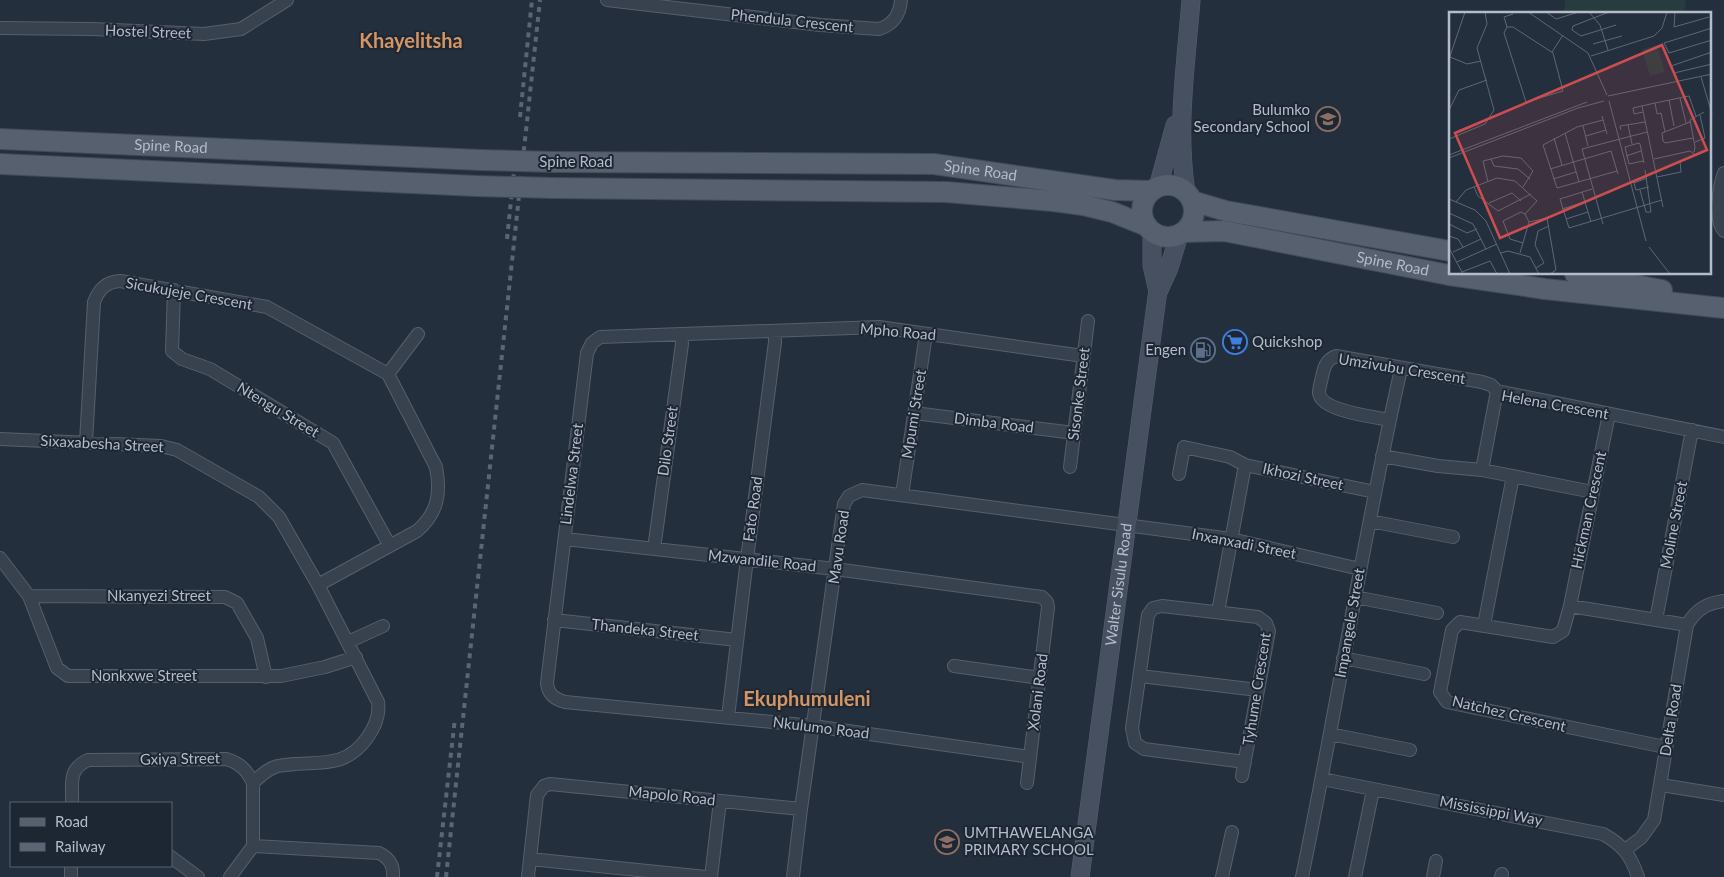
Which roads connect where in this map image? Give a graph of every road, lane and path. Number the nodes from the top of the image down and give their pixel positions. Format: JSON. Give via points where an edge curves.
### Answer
{"nodes":[{"id":1,"x":287,"y":0,"type":"edge"},
{"id":2,"x":607,"y":0,"type":"edge"},
{"id":3,"x":901,"y":0,"type":"edge"},
{"id":4,"x":1191,"y":0,"type":"edge"},
{"id":5,"x":0,"y":28,"type":"edge"},
{"id":6,"x":1183,"y":90,"type":"junction"},
{"id":7,"x":0,"y":139,"type":"edge"},
{"id":8,"x":0,"y":164,"type":"edge"},
{"id":9,"x":1724,"y":173,"type":"edge"},
{"id":10,"x":1154,"y":189,"type":"junction"},
{"id":11,"x":1189,"y":196,"type":"junction"},
{"id":12,"x":1149,"y":228,"type":"junction"},
{"id":13,"x":1724,"y":231,"type":"edge"},
{"id":14,"x":1181,"y":233,"type":"junction"},
{"id":15,"x":1449,"y":251,"type":"edge"},
{"id":16,"x":1580,"y":275,"type":"edge"},
{"id":17,"x":174,"y":290,"type":"junction"},
{"id":18,"x":1158,"y":292,"type":"junction"},
{"id":19,"x":1724,"y":302,"type":"edge"},
{"id":20,"x":1724,"y":308,"type":"edge"},
{"id":21,"x":1088,"y":321,"type":"dead end"},
{"id":22,"x":775,"y":331,"type":"junction"},
{"id":23,"x":418,"y":334,"type":"dead end"},
{"id":24,"x":681,"y":334,"type":"junction"},
{"id":25,"x":926,"y":334,"type":"junction"},
{"id":26,"x":1083,"y":356,"type":"junction"},
{"id":27,"x":1401,"y":368,"type":"junction"},
{"id":28,"x":388,"y":374,"type":"junction"},
{"id":29,"x":1497,"y":391,"type":"junction"},
{"id":30,"x":914,"y":413,"type":"junction"},
{"id":31,"x":1609,"y":414,"type":"junction"},
{"id":32,"x":1390,"y":420,"type":"junction"},
{"id":33,"x":1692,"y":430,"type":"junction"},
{"id":34,"x":1074,"y":433,"type":"junction"},
{"id":35,"x":1724,"y":437,"type":"edge"},
{"id":36,"x":0,"y":439,"type":"edge"},
{"id":37,"x":86,"y":442,"type":"junction"},
{"id":38,"x":1382,"y":456,"type":"junction"},
{"id":39,"x":1245,"y":465,"type":"junction"},
{"id":40,"x":1070,"y":467,"type":"dead end"},
{"id":41,"x":1482,"y":470,"type":"junction"},
{"id":42,"x":1179,"y":474,"type":"dead end"},
{"id":43,"x":1513,"y":476,"type":"junction"},
{"id":44,"x":1375,"y":492,"type":"junction"},
{"id":45,"x":1593,"y":492,"type":"junction"},
{"id":46,"x":902,"y":495,"type":"junction"},
{"id":47,"x":1370,"y":521,"type":"junction"},
{"id":48,"x":1127,"y":524,"type":"junction"},
{"id":49,"x":1452,"y":537,"type":"dead end"},
{"id":50,"x":565,"y":539,"type":"junction"},
{"id":51,"x":1231,"y":539,"type":"junction"},
{"id":52,"x":390,"y":546,"type":"junction"},
{"id":53,"x":654,"y":549,"type":"junction"},
{"id":54,"x":0,"y":558,"type":"edge"},
{"id":55,"x":746,"y":559,"type":"junction"},
{"id":56,"x":835,"y":569,"type":"junction"},
{"id":57,"x":1360,"y":569,"type":"junction"},
{"id":58,"x":318,"y":585,"type":"junction"},
{"id":59,"x":29,"y":596,"type":"junction"},
{"id":60,"x":1355,"y":597,"type":"junction"},
{"id":61,"x":1047,"y":602,"type":"joint"},
{"id":62,"x":1724,"y":602,"type":"edge"},
{"id":63,"x":1570,"y":606,"type":"junction"},
{"id":64,"x":1218,"y":612,"type":"junction"},
{"id":65,"x":1437,"y":613,"type":"dead end"},
{"id":66,"x":554,"y":620,"type":"junction"},
{"id":67,"x":1656,"y":620,"type":"junction"},
{"id":68,"x":1484,"y":625,"type":"junction"},
{"id":69,"x":1687,"y":625,"type":"junction"},
{"id":70,"x":383,"y":626,"type":"dead end"},
{"id":71,"x":737,"y":640,"type":"junction"},
{"id":72,"x":348,"y":642,"type":"junction"},
{"id":73,"x":356,"y":657,"type":"junction"},
{"id":74,"x":1343,"y":658,"type":"junction"},
{"id":75,"x":954,"y":666,"type":"dead end"},
{"id":76,"x":1424,"y":674,"type":"dead end"},
{"id":77,"x":1140,"y":676,"type":"junction"},
{"id":78,"x":266,"y":677,"type":"junction"},
{"id":79,"x":1040,"y":678,"type":"junction"},
{"id":80,"x":1258,"y":690,"type":"junction"},
{"id":81,"x":552,"y":696,"type":"joint"},
{"id":82,"x":728,"y":717,"type":"junction"},
{"id":83,"x":813,"y":726,"type":"junction"},
{"id":84,"x":1330,"y":734,"type":"junction"},
{"id":85,"x":1666,"y":747,"type":"junction"},
{"id":86,"x":1410,"y":750,"type":"dead end"},
{"id":87,"x":1030,"y":757,"type":"junction"},
{"id":88,"x":1245,"y":762,"type":"junction"},
{"id":89,"x":1242,"y":776,"type":"dead end"},
{"id":90,"x":1322,"y":779,"type":"junction"},
{"id":91,"x":253,"y":783,"type":"junction"},
{"id":92,"x":1027,"y":783,"type":"dead end"},
{"id":93,"x":1660,"y":785,"type":"junction"},
{"id":94,"x":1373,"y":790,"type":"junction"},
{"id":95,"x":1724,"y":795,"type":"edge"},
{"id":96,"x":720,"y":801,"type":"junction"},
{"id":97,"x":72,"y":802,"type":"edge"},
{"id":98,"x":801,"y":809,"type":"junction"},
{"id":99,"x":1232,"y":832,"type":"dead end"},
{"id":100,"x":253,"y":846,"type":"junction"},
{"id":101,"x":1625,"y":850,"type":"junction"},
{"id":102,"x":172,"y":858,"type":"edge"},
{"id":103,"x":530,"y":858,"type":"junction"},
{"id":104,"x":1436,"y":861,"type":"dead end"},
{"id":105,"x":198,"y":877,"type":"edge"},
{"id":106,"x":230,"y":877,"type":"edge"},
{"id":107,"x":393,"y":877,"type":"edge"},
{"id":108,"x":528,"y":877,"type":"edge"},
{"id":109,"x":706,"y":877,"type":"edge"},
{"id":110,"x":711,"y":877,"type":"edge"},
{"id":111,"x":794,"y":877,"type":"edge"},
{"id":112,"x":1080,"y":877,"type":"edge"},
{"id":113,"x":1222,"y":877,"type":"edge"},
{"id":114,"x":1302,"y":877,"type":"edge"},
{"id":115,"x":1355,"y":877,"type":"edge"},
{"id":116,"x":1433,"y":877,"type":"edge"},
{"id":117,"x":1638,"y":877,"type":"edge"}],
"edges":[{"from":1,"to":5,"type":"street","name":"Hostel Street","via":[[241,29],[204,34]]},
{"from":2,"to":3,"type":"street","name":"Phendula Crescent","via":[[872,29],[892,23]]},
{"from":4,"to":6,"type":"street"},
{"from":6,"to":10,"type":"street","via":[[1170,144]]},
{"from":6,"to":11,"type":"street","via":[[1182,156]]},
{"from":7,"to":10,"type":"main road","name":"Spine Road","bridge":true,"via":[[480,160],[934,164],[1114,190]]},
{"from":8,"to":12,"type":"main road","name":"Spine Road","bridge":true,"via":[[476,186],[946,192],[1083,206],[1112,212]]},
{"from":9,"to":13,"type":"street","via":[[1718,216]]},
{"from":10,"to":11,"type":"main road","name":"Spine Road","via":[[1172,185]]},
{"from":10,"to":12,"type":"main road","via":[[1142,208]]},
{"from":11,"to":14,"type":"main road","via":[[1193,217],[1188,228]]},
{"from":11,"to":15,"type":"main road","name":"Spine Road","via":[[1226,212]]},
{"from":12,"to":14,"type":"main road","name":"Spine Road","via":[[1165,236]]},
{"from":12,"to":18,"type":"street","name":"Walter Sisulu Road"},
{"from":14,"to":18,"type":"street","name":"Walter Sisulu Road"},
{"from":14,"to":20,"type":"main road","name":"Spine Road","via":[[1224,231],[1449,275]]},
{"from":16,"to":19,"type":"main road"},
{"from":17,"to":28,"type":"street","name":"Sicukujeje Crescent","via":[[267,307]]},
{"from":17,"to":37,"type":"street","name":"Sicukujeje Crescent","via":[[120,281],[100,289],[94,302]]},
{"from":17,"to":52,"type":"street","name":"Ntengu Street","via":[[172,351],[182,360],[210,369],[333,443]]},
{"from":18,"to":48,"type":"street","name":"Walter Sisulu Road"},
{"from":21,"to":26,"type":"street","name":"Sisonke Street"},
{"from":22,"to":24,"type":"street","name":"Mpho Road"},
{"from":22,"to":25,"type":"street","name":"Mpho Road","via":[[879,327]]},
{"from":22,"to":55,"type":"street","name":"Fato Road"},
{"from":23,"to":28,"type":"street"},
{"from":24,"to":50,"type":"street","name":"Lindelwa Street","via":[[600,337],[592,343],[587,354]]},
{"from":24,"to":53,"type":"street","name":"Dilo Street"},
{"from":25,"to":26,"type":"street","name":"Mpho Road"},
{"from":25,"to":30,"type":"street","name":"Mpumi Street"},
{"from":26,"to":34,"type":"street","name":"Sisonke Street"},
{"from":27,"to":29,"type":"street","name":"Umzivubu Crescent","via":[[1482,382]]},
{"from":27,"to":32,"type":"street","name":"Impangele Street"},
{"from":27,"to":32,"type":"street","name":"Umzivubu Crescent","via":[[1336,356],[1324,367],[1319,392],[1323,402],[1333,408]]},
{"from":28,"to":52,"type":"street","via":[[436,467],[439,484],[437,503],[428,521],[418,531]]},
{"from":29,"to":31,"type":"street","name":"Helena Crescent"},
{"from":29,"to":41,"type":"street","name":"Helena Crescent"},
{"from":30,"to":34,"type":"street","name":"Dimba Road"},
{"from":30,"to":46,"type":"street","name":"Mpumi Street"},
{"from":31,"to":33,"type":"street","name":"Helena Crescent"},
{"from":31,"to":45,"type":"street","name":"Hickman Crescent"},
{"from":32,"to":38,"type":"street","name":"Impangele Street"},
{"from":33,"to":35,"type":"street","name":"Helena Crescent"},
{"from":33,"to":67,"type":"street","name":"Moline Street"},
{"from":34,"to":40,"type":"street","name":"Sisonke Street"},
{"from":36,"to":37,"type":"street","name":"Sixaxabesha Street"},
{"from":37,"to":58,"type":"street","name":"Sixaxabesha Street","via":[[161,446],[177,450],[259,497],[279,518]]},
{"from":38,"to":41,"type":"street"},
{"from":38,"to":44,"type":"street","name":"Impangele Street"},
{"from":39,"to":42,"type":"street","via":[[1230,457],[1184,447]]},
{"from":39,"to":44,"type":"street","name":"Ikhozi Street"},
{"from":39,"to":51,"type":"street","name":"Ikhozi Street"},
{"from":41,"to":43,"type":"street"},
{"from":43,"to":45,"type":"street"},
{"from":43,"to":68,"type":"street"},
{"from":44,"to":47,"type":"street","name":"Impangele Street"},
{"from":45,"to":63,"type":"street","name":"Hickman Crescent"},
{"from":46,"to":48,"type":"street","name":"Mavu Road"},
{"from":46,"to":56,"type":"street","name":"Mavu Road","via":[[862,490],[849,496],[844,504]]},
{"from":47,"to":49,"type":"street"},
{"from":47,"to":57,"type":"street","name":"Impangele Street"},
{"from":48,"to":51,"type":"street","name":"Inxanxadi Street"},
{"from":48,"to":112,"type":"street","name":"Walter Sisulu Road"},
{"from":50,"to":53,"type":"street","name":"Mzwandile Road"},
{"from":50,"to":66,"type":"street","name":"Lindelwa Street"},
{"from":51,"to":57,"type":"street","name":"Inxanxadi Street"},
{"from":51,"to":64,"type":"street","name":"Ikhozi Street"},
{"from":52,"to":58,"type":"street"},
{"from":53,"to":55,"type":"street","name":"Mzwandile Road"},
{"from":54,"to":59,"type":"street","name":"Nonkxwe Street"},
{"from":55,"to":56,"type":"street","name":"Mzwandile Road"},
{"from":55,"to":71,"type":"street","name":"Fato Road"},
{"from":56,"to":61,"type":"street","name":"Mzwandile Road","via":[[1042,597]]},
{"from":56,"to":83,"type":"street","name":"Mavu Road"},
{"from":57,"to":60,"type":"street","name":"Impangele Street"},
{"from":58,"to":72,"type":"street","name":"Sixaxabesha Street"},
{"from":59,"to":78,"type":"street","name":"Nonkxwe Street","via":[[57,668],[68,676]]},
{"from":59,"to":78,"type":"street","name":"Nkanyezi Street","via":[[225,596],[237,603],[256,638]]},
{"from":60,"to":65,"type":"street"},
{"from":60,"to":74,"type":"street","name":"Impangele Street"},
{"from":61,"to":79,"type":"street","name":"Xolani Road"},
{"from":62,"to":69,"type":"street","via":[[1712,602],[1694,613]]},
{"from":63,"to":67,"type":"street"},
{"from":63,"to":68,"type":"street","name":"Natchez Crescent","via":[[1563,631],[1554,637]]},
{"from":64,"to":77,"type":"street","name":"Tyhume Crescent","via":[[1154,608],[1148,615]]},
{"from":64,"to":80,"type":"street","name":"Tyhume Crescent","via":[[1258,617],[1266,623],[1269,631]]},
{"from":66,"to":71,"type":"street","name":"Thandeka Street"},
{"from":66,"to":81,"type":"street","name":"Lindelwa Street","via":[[547,683]]},
{"from":67,"to":69,"type":"street"},
{"from":68,"to":85,"type":"street","name":"Natchez Crescent","via":[[1460,622],[1452,630],[1440,692],[1447,702]]},
{"from":69,"to":85,"type":"street","name":"Delta Road"},
{"from":70,"to":72,"type":"street"},
{"from":71,"to":82,"type":"street","name":"Fato Road"},
{"from":72,"to":73,"type":"street","name":"Sixaxabesha Street"},
{"from":73,"to":78,"type":"street","name":"Nonkxwe Street","via":[[324,667]]},
{"from":73,"to":91,"type":"street","name":"Sixaxabesha Street","via":[[379,708],[375,728],[361,746],[350,756],[332,762],[276,766]]},
{"from":74,"to":76,"type":"street"},
{"from":74,"to":84,"type":"street","name":"Impangele Street"},
{"from":75,"to":79,"type":"street"},
{"from":77,"to":80,"type":"street"},
{"from":77,"to":88,"type":"street","name":"Tyhume Crescent","via":[[1132,728],[1135,743],[1144,749]]},
{"from":79,"to":87,"type":"street","name":"Xolani Road"},
{"from":80,"to":88,"type":"street","name":"Tyhume Crescent"},
{"from":81,"to":82,"type":"street","name":"Nkulumo Road","via":[[565,702]]},
{"from":82,"to":83,"type":"street","name":"Nkulumo Road"},
{"from":83,"to":87,"type":"street","name":"Nkulumo Road"},
{"from":83,"to":98,"type":"street","name":"Mavu Road"},
{"from":84,"to":86,"type":"street"},
{"from":84,"to":90,"type":"street","name":"Impangele Street"},
{"from":85,"to":93,"type":"street","name":"Delta Road"},
{"from":87,"to":92,"type":"street","name":"Xolani Road"},
{"from":88,"to":89,"type":"street","name":"Tyhume Crescent"},
{"from":90,"to":94,"type":"street","name":"Mississippi Way"},
{"from":90,"to":114,"type":"street","name":"Impangele Street"},
{"from":91,"to":97,"type":"street","name":"Gxiya Street","via":[[243,767],[226,759],[88,760],[73,772]]},
{"from":91,"to":100,"type":"street"},
{"from":93,"to":95,"type":"street"},
{"from":93,"to":101,"type":"street","name":"Delta Road","via":[[1654,820],[1641,838]]},
{"from":94,"to":101,"type":"street","name":"Mississippi Way","via":[[1603,834]]},
{"from":94,"to":115,"type":"street"},
{"from":96,"to":98,"type":"street","name":"Mapolo Road"},
{"from":96,"to":103,"type":"street","name":"Mapolo Road","via":[[550,784],[537,795]]},
{"from":96,"to":110,"type":"street"},
{"from":98,"to":111,"type":"street","name":"Mavu Road"},
{"from":99,"to":113,"type":"street"},
{"from":100,"to":106,"type":"street"},
{"from":100,"to":107,"type":"street","via":[[379,853],[388,857]]},
{"from":101,"to":117,"type":"street","name":"Mississippi Way"},
{"from":102,"to":105,"type":"street"},
{"from":103,"to":108,"type":"street"},
{"from":103,"to":109,"type":"street"},
{"from":104,"to":116,"type":"street"}]}
